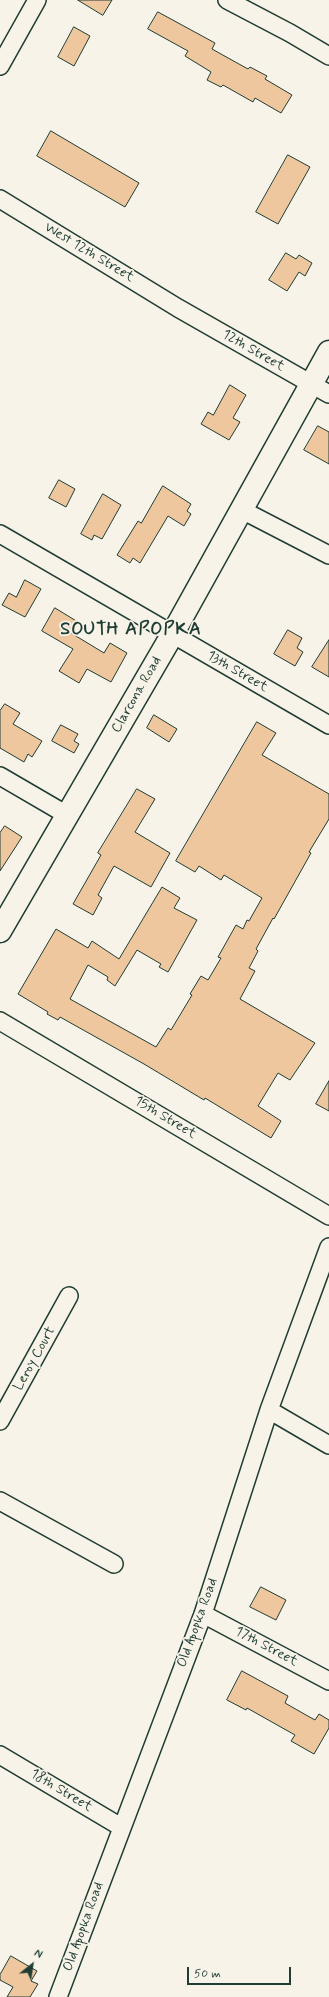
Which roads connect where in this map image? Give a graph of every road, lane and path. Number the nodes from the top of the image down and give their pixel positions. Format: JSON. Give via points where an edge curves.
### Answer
{"nodes":[{"id":1,"x":37,"y":0,"type":"edge"},
{"id":2,"x":227,"y":0,"type":"edge"},
{"id":3,"x":329,"y":56,"type":"edge"},
{"id":4,"x":0,"y":66,"type":"edge"},
{"id":5,"x":0,"y":199,"type":"edge"},
{"id":6,"x":178,"y":308,"type":"joint"},
{"id":7,"x":329,"y":352,"type":"edge"},
{"id":8,"x":320,"y":389,"type":"edge"},
{"id":9,"x":242,"y":510,"type":"junction"},
{"id":10,"x":0,"y":534,"type":"edge"},
{"id":11,"x":329,"y":554,"type":"edge"},
{"id":12,"x":172,"y":635,"type":"junction"},
{"id":13,"x":329,"y":725,"type":"edge"},
{"id":14,"x":0,"y":776,"type":"edge"},
{"id":15,"x":67,"y":815,"type":"junction"},
{"id":16,"x":0,"y":931,"type":"edge"},
{"id":17,"x":0,"y":1021,"type":"edge"},
{"id":18,"x":329,"y":1216,"type":"edge"},
{"id":19,"x":329,"y":1246,"type":"edge"},
{"id":20,"x":69,"y":1296,"type":"dead end"},
{"id":21,"x":269,"y":1410,"type":"junction"},
{"id":22,"x":0,"y":1421,"type":"edge"},
{"id":23,"x":329,"y":1445,"type":"edge"},
{"id":24,"x":0,"y":1501,"type":"edge"},
{"id":25,"x":114,"y":1564,"type":"dead end"},
{"id":26,"x":203,"y":1614,"type":"junction"},
{"id":27,"x":329,"y":1681,"type":"edge"},
{"id":28,"x":0,"y":1755,"type":"edge"},
{"id":29,"x":121,"y":1828,"type":"junction"},
{"id":30,"x":58,"y":1997,"type":"edge"}],
"edges":[{"from":1,"to":4,"type":"street"},
{"from":2,"to":3,"type":"street"},
{"from":5,"to":6,"type":"street","name":"West 12th Street"},
{"from":6,"to":8,"type":"street","name":"12th Street"},
{"from":7,"to":8,"type":"main road","name":"Clarcona Road"},
{"from":8,"to":9,"type":"main road","name":"Clarcona Road"},
{"from":9,"to":11,"type":"street"},
{"from":9,"to":12,"type":"main road","name":"Clarcona Road"},
{"from":10,"to":12,"type":"street","name":"13th Street"},
{"from":12,"to":13,"type":"street","name":"13th Street"},
{"from":12,"to":15,"type":"main road","name":"Clarcona Road"},
{"from":14,"to":15,"type":"street"},
{"from":15,"to":16,"type":"main road","name":"Clarcona Road"},
{"from":17,"to":18,"type":"street","name":"15th Street"},
{"from":19,"to":21,"type":"street","name":"Old Apopka Road"},
{"from":20,"to":22,"type":"street","name":"Leroy Court"},
{"from":21,"to":23,"type":"street"},
{"from":21,"to":26,"type":"street","name":"Old Apopka Road"},
{"from":24,"to":25,"type":"street"},
{"from":26,"to":27,"type":"street","name":"17th Street"},
{"from":26,"to":29,"type":"street","name":"Old Apopka Road"},
{"from":28,"to":29,"type":"street","name":"18th Street"},
{"from":29,"to":30,"type":"street","name":"Old Apopka Road"}]}
